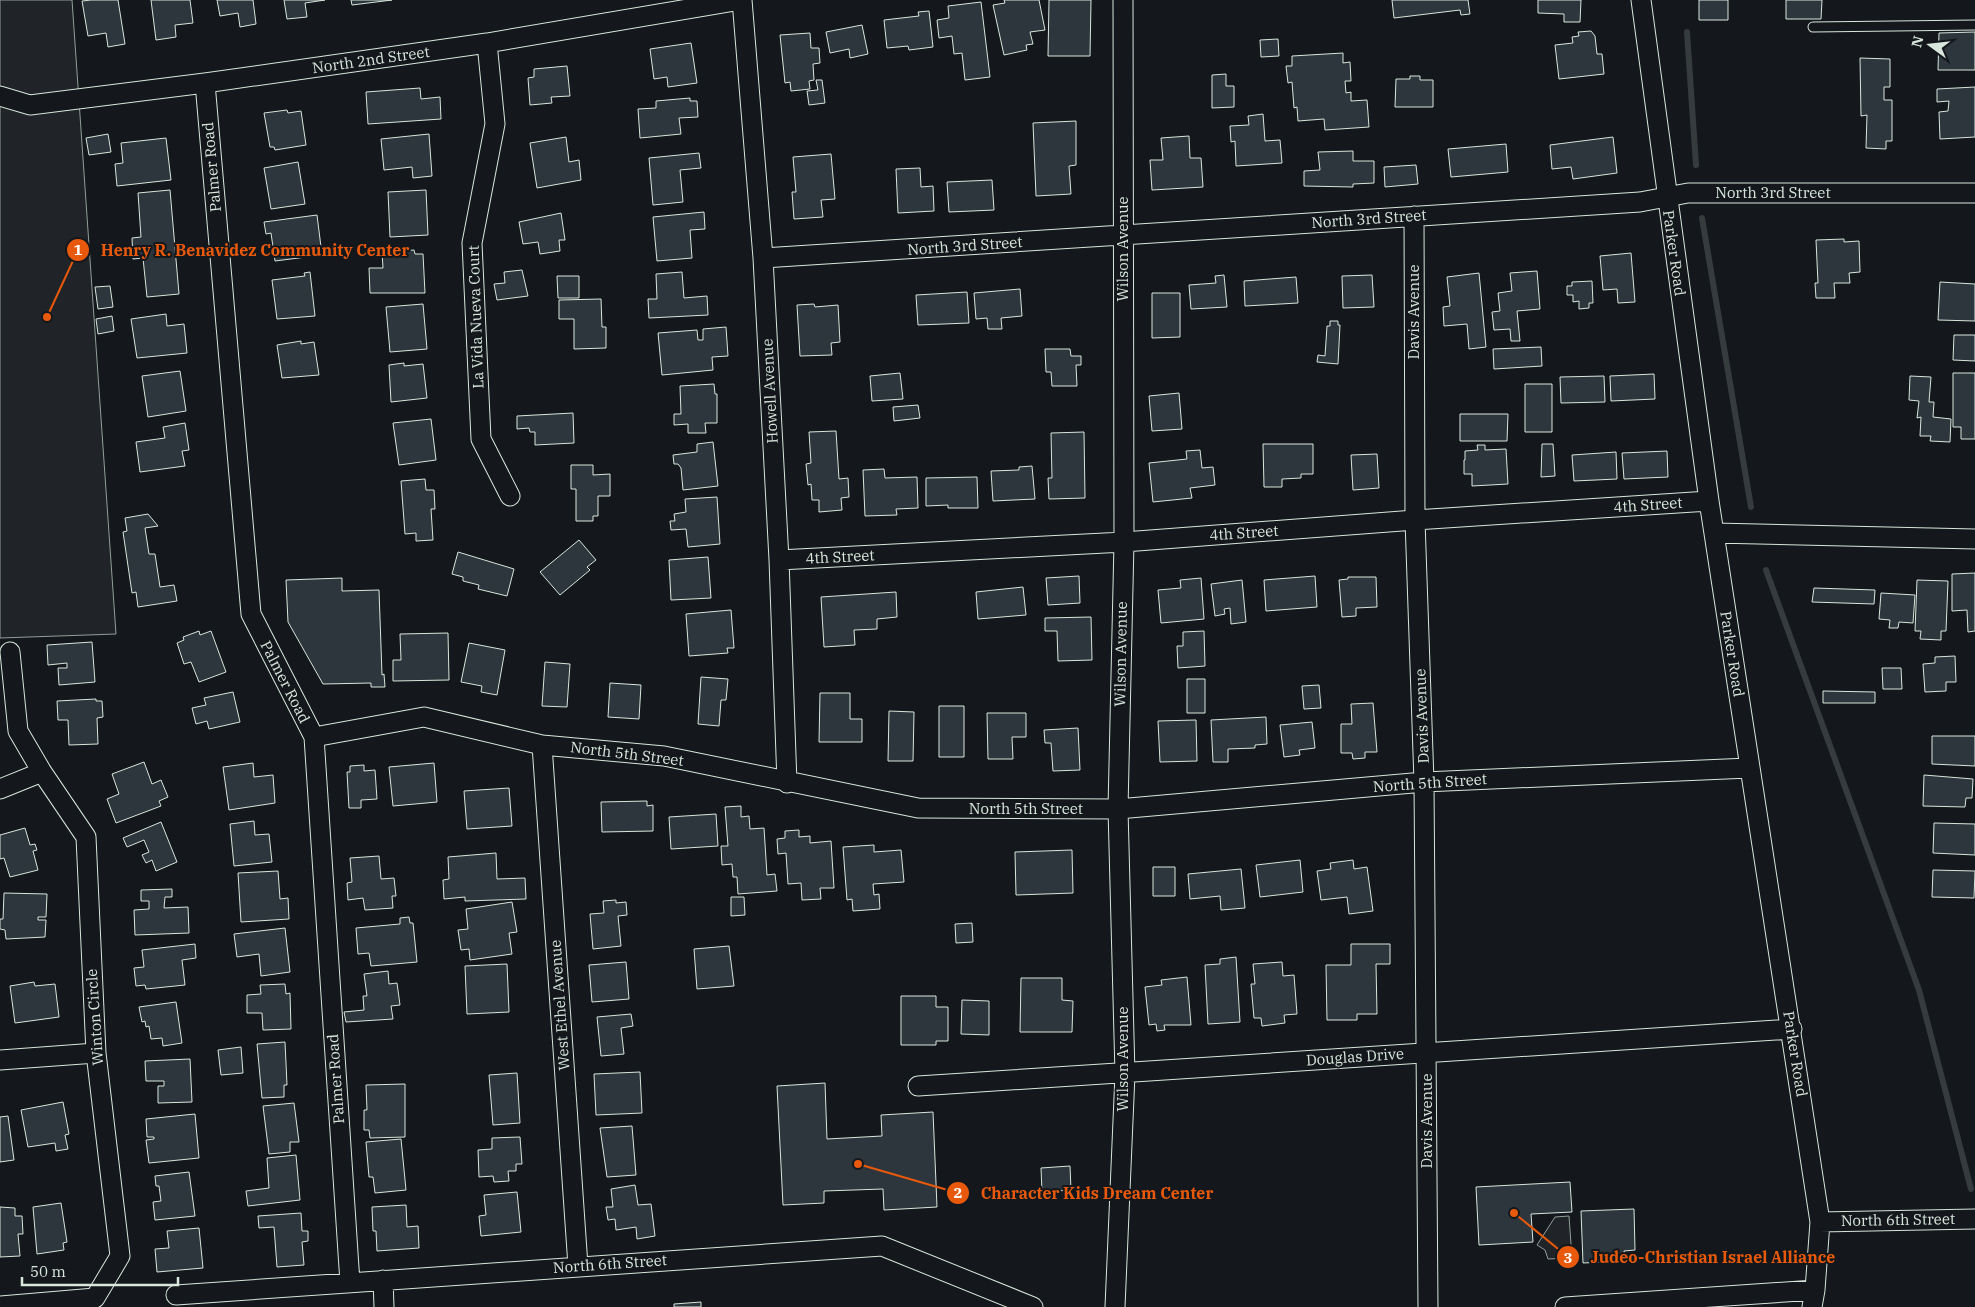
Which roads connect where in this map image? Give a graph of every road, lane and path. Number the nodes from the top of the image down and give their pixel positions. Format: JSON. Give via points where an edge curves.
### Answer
{"nodes":[{"id":1,"x":742,"y":0,"type":"edge"},
{"id":2,"x":1123,"y":0,"type":"edge"},
{"id":3,"x":1641,"y":0,"type":"edge"},
{"id":4,"x":1975,"y":25,"type":"edge"},
{"id":5,"x":1814,"y":26,"type":"dead end"},
{"id":6,"x":487,"y":43,"type":"junction"},
{"id":7,"x":205,"y":83,"type":"junction"},
{"id":8,"x":0,"y":96,"type":"edge"},
{"id":9,"x":1975,"y":193,"type":"edge"},
{"id":10,"x":1666,"y":197,"type":"junction"},
{"id":11,"x":1414,"y":216,"type":"junction"},
{"id":12,"x":1122,"y":236,"type":"junction"},
{"id":13,"x":763,"y":258,"type":"junction"},
{"id":14,"x":510,"y":496,"type":"dead end"},
{"id":15,"x":1709,"y":501,"type":"junction"},
{"id":16,"x":1415,"y":520,"type":"junction"},
{"id":17,"x":1714,"y":533,"type":"junction"},
{"id":18,"x":1975,"y":539,"type":"edge"},
{"id":19,"x":1124,"y":542,"type":"junction"},
{"id":20,"x":779,"y":560,"type":"junction"},
{"id":21,"x":10,"y":652,"type":"dead end"},
{"id":22,"x":314,"y":738,"type":"junction"},
{"id":23,"x":542,"y":745,"type":"junction"},
{"id":24,"x":1749,"y":768,"type":"junction"},
{"id":25,"x":42,"y":772,"type":"junction"},
{"id":26,"x":1424,"y":782,"type":"junction"},
{"id":27,"x":787,"y":783,"type":"junction"},
{"id":28,"x":0,"y":788,"type":"edge"},
{"id":29,"x":1118,"y":809,"type":"junction"},
{"id":30,"x":1792,"y":1029,"type":"junction"},
{"id":31,"x":1426,"y":1052,"type":"junction"},
{"id":32,"x":96,"y":1053,"type":"junction"},
{"id":33,"x":0,"y":1060,"type":"edge"},
{"id":34,"x":1125,"y":1074,"type":"junction"},
{"id":35,"x":918,"y":1086,"type":"dead end"},
{"id":36,"x":1975,"y":1219,"type":"edge"},
{"id":37,"x":1820,"y":1222,"type":"junction"},
{"id":38,"x":578,"y":1266,"type":"junction"},
{"id":39,"x":383,"y":1280,"type":"junction"},
{"id":40,"x":350,"y":1283,"type":"junction"},
{"id":41,"x":176,"y":1295,"type":"dead end"},
{"id":42,"x":1814,"y":1299,"type":"edge"},
{"id":43,"x":0,"y":1306,"type":"edge"},
{"id":44,"x":384,"y":1307,"type":"edge"},
{"id":45,"x":1033,"y":1307,"type":"edge"},
{"id":46,"x":1115,"y":1307,"type":"edge"},
{"id":47,"x":1428,"y":1307,"type":"edge"},
{"id":48,"x":1564,"y":1307,"type":"edge"}],
"edges":[{"from":1,"to":6,"type":"street","name":"North 2nd Street"},
{"from":1,"to":13,"type":"street","name":"Howell Avenue"},
{"from":2,"to":12,"type":"street","name":"Wilson Avenue"},
{"from":3,"to":10,"type":"street","name":"Parker Road"},
{"from":4,"to":5,"type":"lane"},
{"from":6,"to":7,"type":"street","name":"North 2nd Street"},
{"from":6,"to":14,"type":"street","name":"La Vida Nueva Court","via":[[495,124],[472,243],[481,439]]},
{"from":7,"to":8,"type":"street","name":"North 2nd Street","via":[[30,105]]},
{"from":7,"to":22,"type":"street","name":"Palmer Road","via":[[251,614]]},
{"from":9,"to":10,"type":"street","name":"North 3rd Street","via":[[1688,193]]},
{"from":10,"to":11,"type":"street","name":"North 3rd Street","via":[[1640,202]]},
{"from":10,"to":15,"type":"street","name":"Parker Road"},
{"from":11,"to":12,"type":"street","name":"North 3rd Street"},
{"from":11,"to":16,"type":"street","name":"Davis Avenue"},
{"from":12,"to":13,"type":"street","name":"North 3rd Street"},
{"from":12,"to":19,"type":"street","name":"Wilson Avenue"},
{"from":13,"to":20,"type":"street","name":"Howell Avenue"},
{"from":15,"to":16,"type":"street","name":"4th Street"},
{"from":15,"to":17,"type":"street","name":"Parker Road"},
{"from":16,"to":19,"type":"street","name":"4th Street"},
{"from":16,"to":26,"type":"street","name":"Davis Avenue"},
{"from":17,"to":18,"type":"street"},
{"from":17,"to":24,"type":"street","name":"Parker Road"},
{"from":19,"to":20,"type":"street","name":"4th Street"},
{"from":19,"to":29,"type":"street","name":"Wilson Avenue"},
{"from":20,"to":27,"type":"street","name":"Howell Avenue"},
{"from":21,"to":25,"type":"street","name":"Winton Circle","via":[[18,731]]},
{"from":22,"to":23,"type":"street","name":"North 5th Street","via":[[424,717]]},
{"from":22,"to":40,"type":"street","name":"Palmer Road"},
{"from":23,"to":27,"type":"street","name":"North 5th Street","via":[[664,756]]},
{"from":23,"to":38,"type":"street","name":"West Ethel Avenue"},
{"from":24,"to":26,"type":"street","name":"North 5th Street"},
{"from":24,"to":30,"type":"street","name":"Parker Road"},
{"from":25,"to":28,"type":"street"},
{"from":25,"to":32,"type":"street","name":"Winton Circle","via":[[86,837]]},
{"from":26,"to":29,"type":"street","name":"North 5th Street"},
{"from":26,"to":31,"type":"street","name":"Davis Avenue"},
{"from":27,"to":29,"type":"street","name":"North 5th Street","via":[[918,808]]},
{"from":29,"to":34,"type":"street","name":"Wilson Avenue"},
{"from":30,"to":31,"type":"street","name":"Douglas Drive"},
{"from":30,"to":37,"type":"street","name":"Parker Road"},
{"from":31,"to":34,"type":"street","name":"Douglas Drive"},
{"from":31,"to":47,"type":"street","name":"Davis Avenue"},
{"from":32,"to":33,"type":"street"},
{"from":32,"to":43,"type":"street","name":"Winton Circle","via":[[120,1256],[95,1298]]},
{"from":34,"to":35,"type":"street","name":"Douglas Drive"},
{"from":34,"to":46,"type":"street","name":"Wilson Avenue"},
{"from":36,"to":37,"type":"street","name":"North 6th Street"},
{"from":37,"to":42,"type":"street","name":"Parker Road"},
{"from":38,"to":39,"type":"street","name":"North 6th Street"},
{"from":38,"to":45,"type":"street","name":"North 6th Street","via":[[882,1246]]},
{"from":39,"to":40,"type":"street","name":"North 6th Street"},
{"from":39,"to":44,"type":"street"},
{"from":40,"to":41,"type":"street","name":"North 6th Street"},
{"from":42,"to":48,"type":"street"}]}
